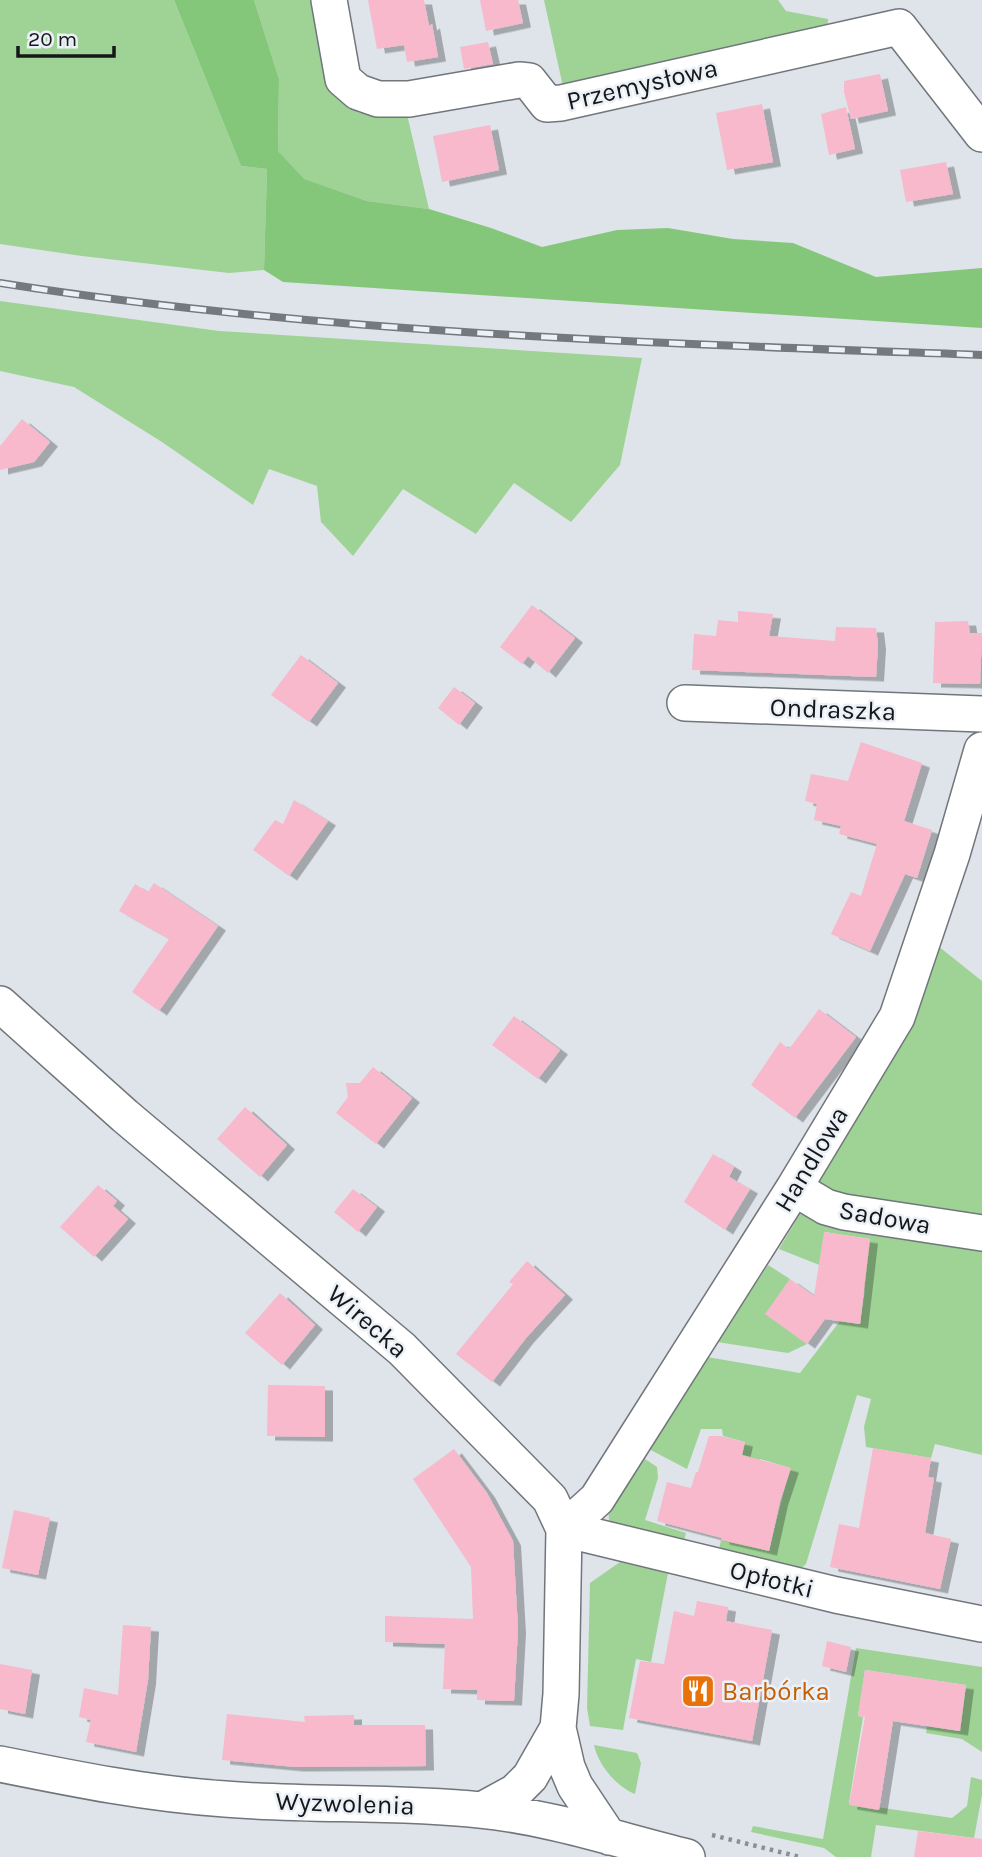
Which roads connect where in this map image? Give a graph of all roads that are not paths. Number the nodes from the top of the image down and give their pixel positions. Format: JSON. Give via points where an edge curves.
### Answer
{"nodes":[{"id":1,"x":329,"y":0,"type":"edge"},
{"id":2,"x":982,"y":134,"type":"edge"},
{"id":3,"x":685,"y":703,"type":"dead end"},
{"id":4,"x":982,"y":714,"type":"edge"},
{"id":5,"x":982,"y":750,"type":"edge"},
{"id":6,"x":0,"y":1004,"type":"edge"},
{"id":7,"x":794,"y":1188,"type":"junction"},
{"id":8,"x":982,"y":1233,"type":"edge"},
{"id":9,"x":564,"y":1529,"type":"junction"},
{"id":10,"x":982,"y":1624,"type":"edge"},
{"id":11,"x":558,"y":1728,"type":"junction"},
{"id":12,"x":0,"y":1764,"type":"edge"},
{"id":13,"x":482,"y":1810,"type":"junction"},
{"id":14,"x":609,"y":1838,"type":"junction"},
{"id":15,"x":695,"y":1845,"type":"edge"}],
"edges":[{"from":1,"to":2,"type":"street","name":"Przemysłowa","via":[[343,79],[378,100],[519,80],[529,81],[547,104],[561,103],[899,27]]},
{"from":3,"to":4,"type":"street","name":"Ondraszka"},
{"from":5,"to":7,"type":"street","name":"Handlowa","via":[[897,1017]]},
{"from":6,"to":9,"type":"street","name":"Wirecka","via":[[125,1116],[402,1349],[550,1499]]},
{"from":7,"to":8,"type":"street","name":"Sadowa","via":[[844,1212]]},
{"from":7,"to":9,"type":"street","name":"Handlowa","via":[[597,1499]]},
{"from":9,"to":10,"type":"street","name":"Opłotki","via":[[836,1595]]},
{"from":9,"to":11,"type":"street","name":"Wirecka"},
{"from":11,"to":13,"type":"street","name":"Wirecka","via":[[530,1777],[516,1792]]},
{"from":11,"to":14,"type":"street","name":"Wirecka","via":[[575,1786]]},
{"from":12,"to":13,"type":"street","name":"Wyzwolenia","via":[[213,1798]]},
{"from":13,"to":14,"type":"street","name":"Wyzwolenia"},
{"from":14,"to":15,"type":"street","name":"Wyzwolenia"}]}
